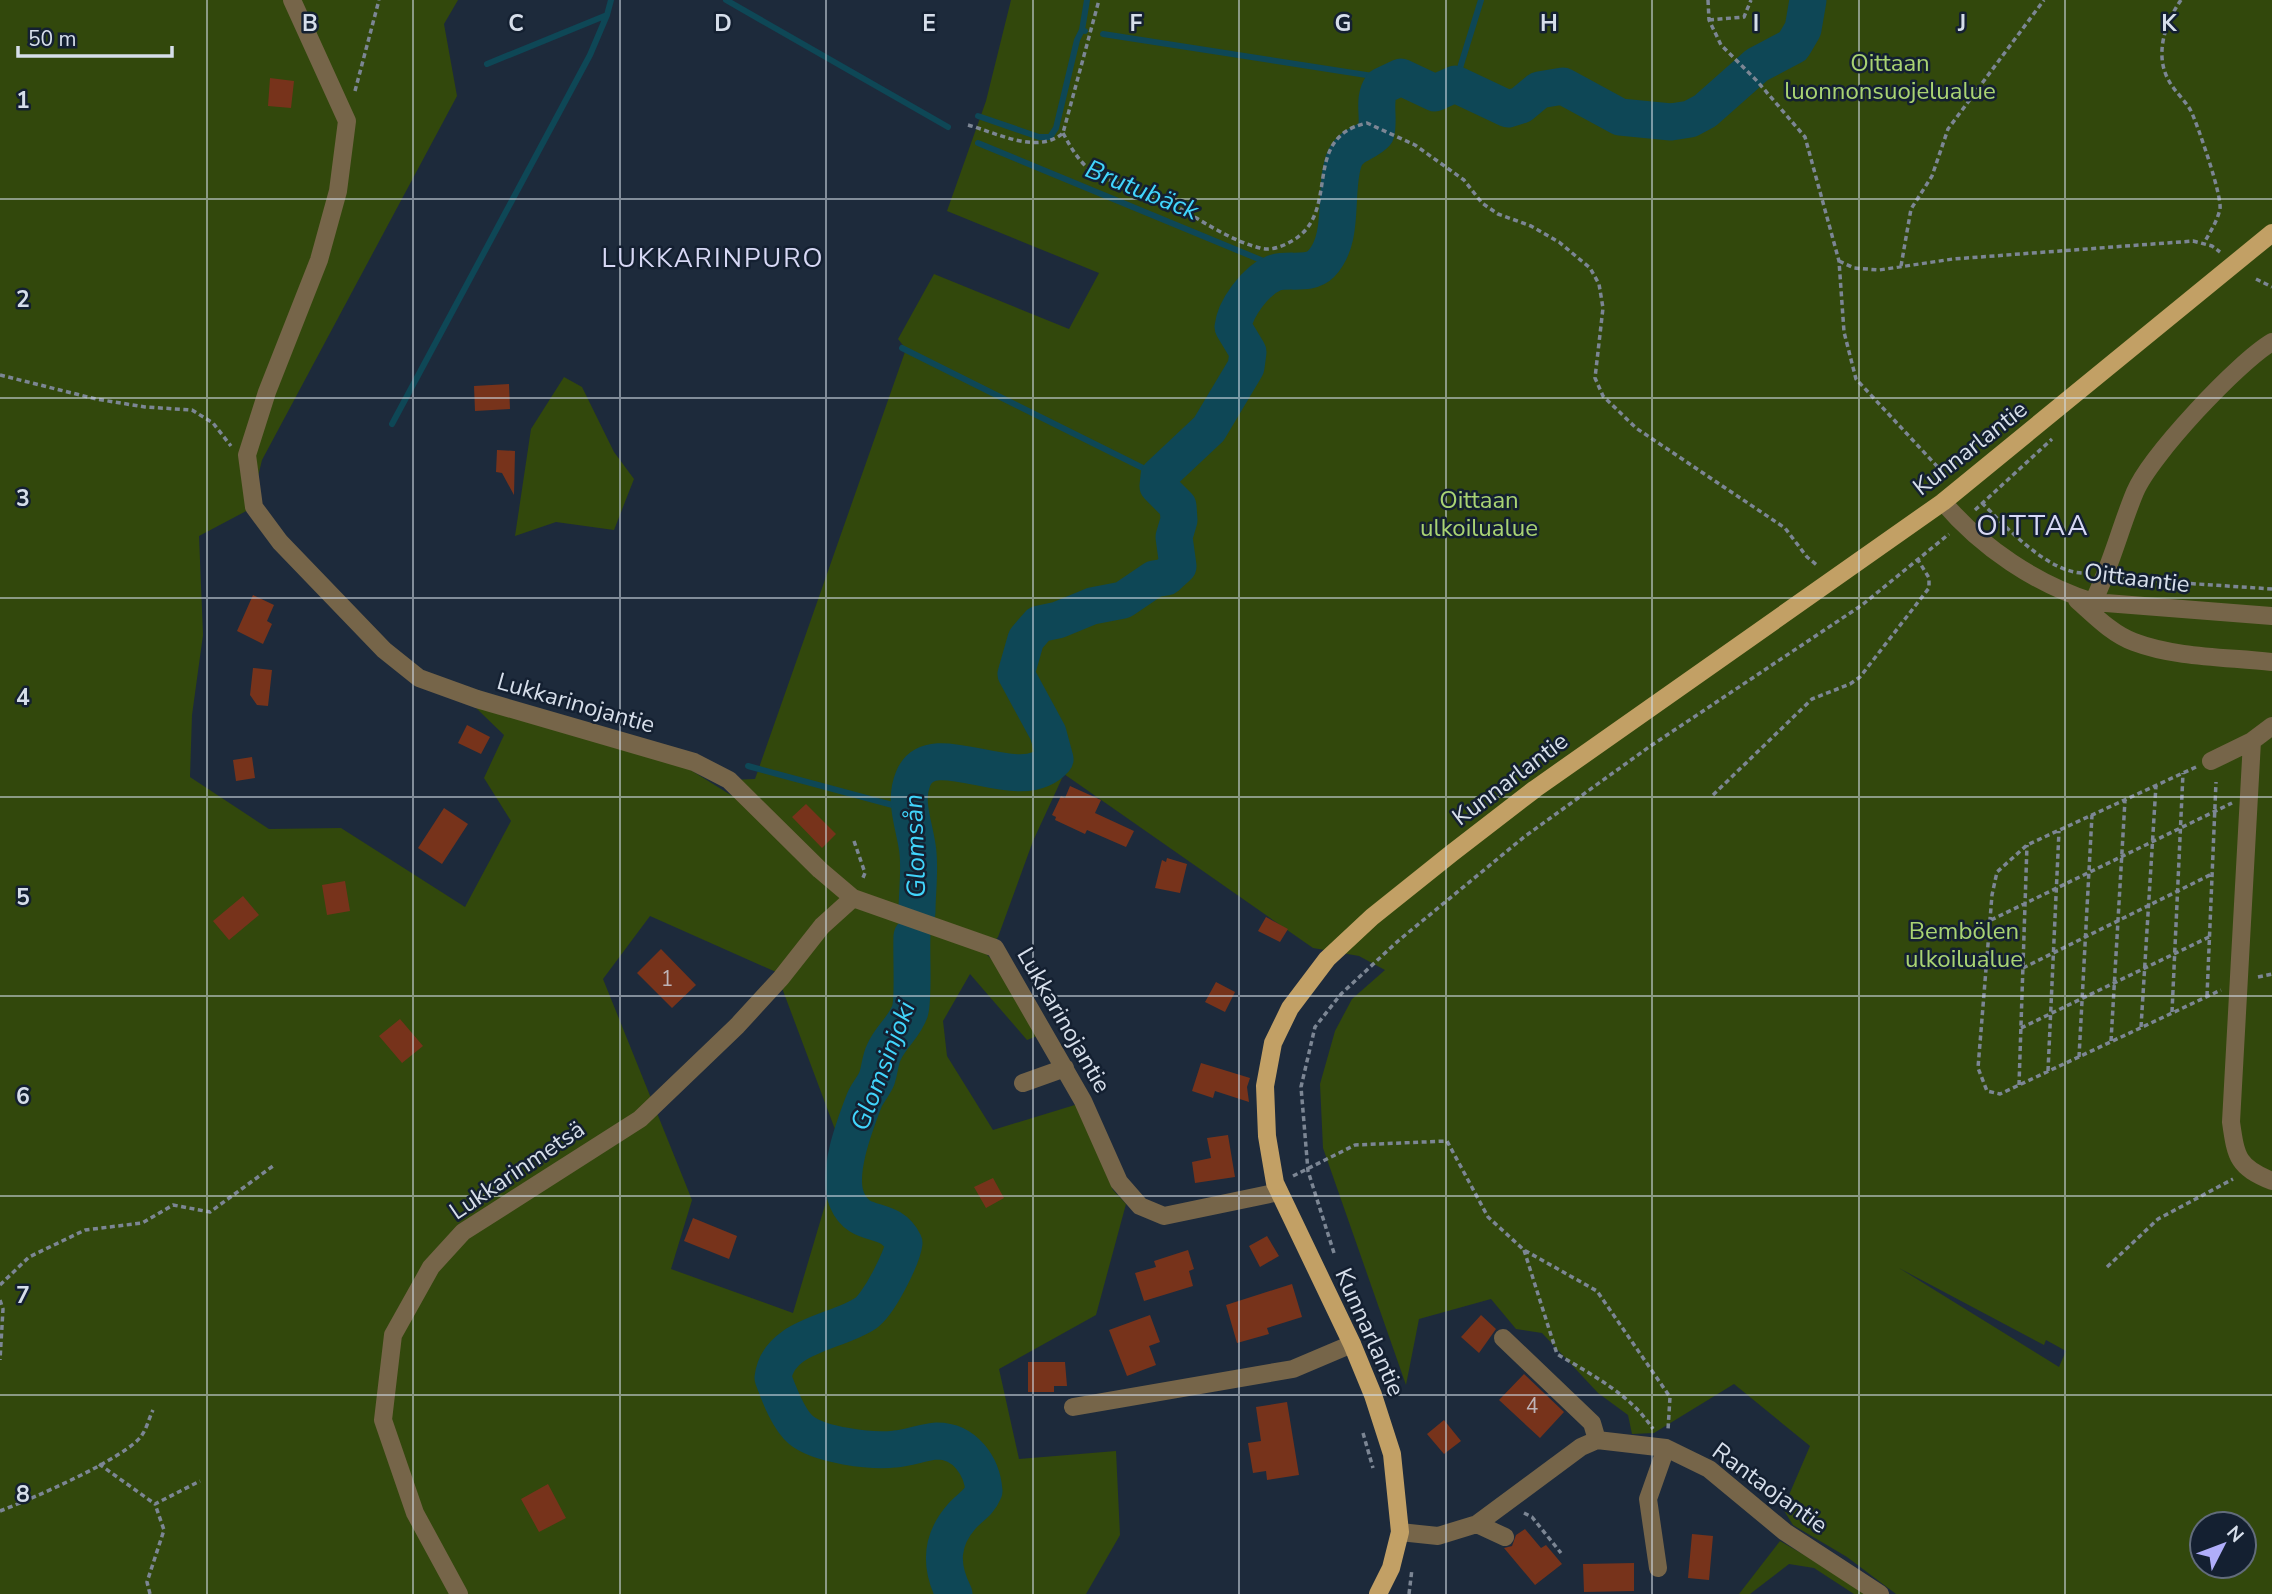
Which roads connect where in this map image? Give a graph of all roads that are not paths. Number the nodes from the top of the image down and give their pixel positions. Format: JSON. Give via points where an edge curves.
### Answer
{"nodes":[{"id":1,"x":292,"y":0,"type":"edge"},
{"id":2,"x":2272,"y":233,"type":"edge"},
{"id":3,"x":2272,"y":342,"type":"edge"},
{"id":4,"x":1943,"y":502,"type":"junction"},
{"id":5,"x":2072,"y":596,"type":"junction"},
{"id":6,"x":2093,"y":602,"type":"junction"},
{"id":7,"x":2272,"y":616,"type":"edge"},
{"id":8,"x":2272,"y":662,"type":"edge"},
{"id":9,"x":2272,"y":726,"type":"edge"},
{"id":10,"x":2252,"y":741,"type":"junction"},
{"id":11,"x":2210,"y":761,"type":"road end"},
{"id":12,"x":853,"y":898,"type":"junction"},
{"id":13,"x":1065,"y":1068,"type":"junction"},
{"id":14,"x":1023,"y":1083,"type":"dead end"},
{"id":15,"x":2272,"y":1181,"type":"edge"},
{"id":16,"x":1279,"y":1192,"type":"junction"},
{"id":17,"x":1503,"y":1338,"type":"dead end"},
{"id":18,"x":1352,"y":1344,"type":"junction"},
{"id":19,"x":1073,"y":1407,"type":"dead end"},
{"id":20,"x":1597,"y":1440,"type":"junction"},
{"id":21,"x":1666,"y":1448,"type":"junction"},
{"id":22,"x":1477,"y":1524,"type":"junction"},
{"id":23,"x":1400,"y":1532,"type":"junction"},
{"id":24,"x":1506,"y":1537,"type":"dead end"},
{"id":25,"x":1658,"y":1568,"type":"dead end"},
{"id":26,"x":458,"y":1594,"type":"edge"},
{"id":27,"x":1378,"y":1594,"type":"edge"},
{"id":28,"x":1880,"y":1594,"type":"edge"}],
"edges":[{"from":1,"to":12,"type":"street","name":"Lukkarinojantie","via":[[347,121],[338,191],[318,260],[247,455],[254,507],[280,542],[384,650],[419,678],[694,762],[729,780]]},
{"from":2,"to":4,"type":"main road","name":"Kunnarlantie"},
{"from":3,"to":6,"type":"street","via":[[2175,435],[2136,489]]},
{"from":4,"to":5,"type":"street","name":"Oittaantie","via":[[2000,555]]},
{"from":4,"to":16,"type":"main road","name":"Kunnarlantie","via":[[1535,789],[1372,917],[1327,959],[1290,1008],[1273,1043],[1265,1086],[1267,1136]]},
{"from":5,"to":6,"type":"street","name":"Oittaantie"},
{"from":5,"to":8,"type":"street","via":[[2132,641]]},
{"from":6,"to":7,"type":"street","name":"Oittaantie"},
{"from":9,"to":10,"type":"street"},
{"from":10,"to":11,"type":"street"},
{"from":10,"to":15,"type":"street","via":[[2231,1122],[2235,1152],[2248,1171]]},
{"from":12,"to":13,"type":"street","name":"Lukkarinojantie","via":[[995,948]]},
{"from":12,"to":26,"type":"street","name":"Lukkarinmetsä","via":[[822,926],[737,1026],[640,1119],[463,1232],[431,1267],[393,1335],[383,1420],[415,1513]]},
{"from":13,"to":14,"type":"street"},
{"from":13,"to":16,"type":"street","name":"Lukkarinojantie","via":[[1119,1182],[1140,1206],[1164,1216]]},
{"from":16,"to":18,"type":"main road","name":"Kunnarlantie"},
{"from":17,"to":20,"type":"street","via":[[1592,1423]]},
{"from":18,"to":19,"type":"street","via":[[1281,1371]]},
{"from":18,"to":23,"type":"main road","name":"Kunnarlantie","via":[[1392,1454]]},
{"from":20,"to":21,"type":"street","name":"Rantaojantie"},
{"from":20,"to":22,"type":"street"},
{"from":21,"to":25,"type":"street","via":[[1648,1499]]},
{"from":21,"to":28,"type":"street","name":"Rantaojantie","via":[[1709,1469],[1785,1532]]},
{"from":22,"to":23,"type":"street","via":[[1438,1536]]},
{"from":22,"to":24,"type":"street"},
{"from":23,"to":27,"type":"main road","name":"Kunnarlantie","via":[[1391,1568]]}]}
